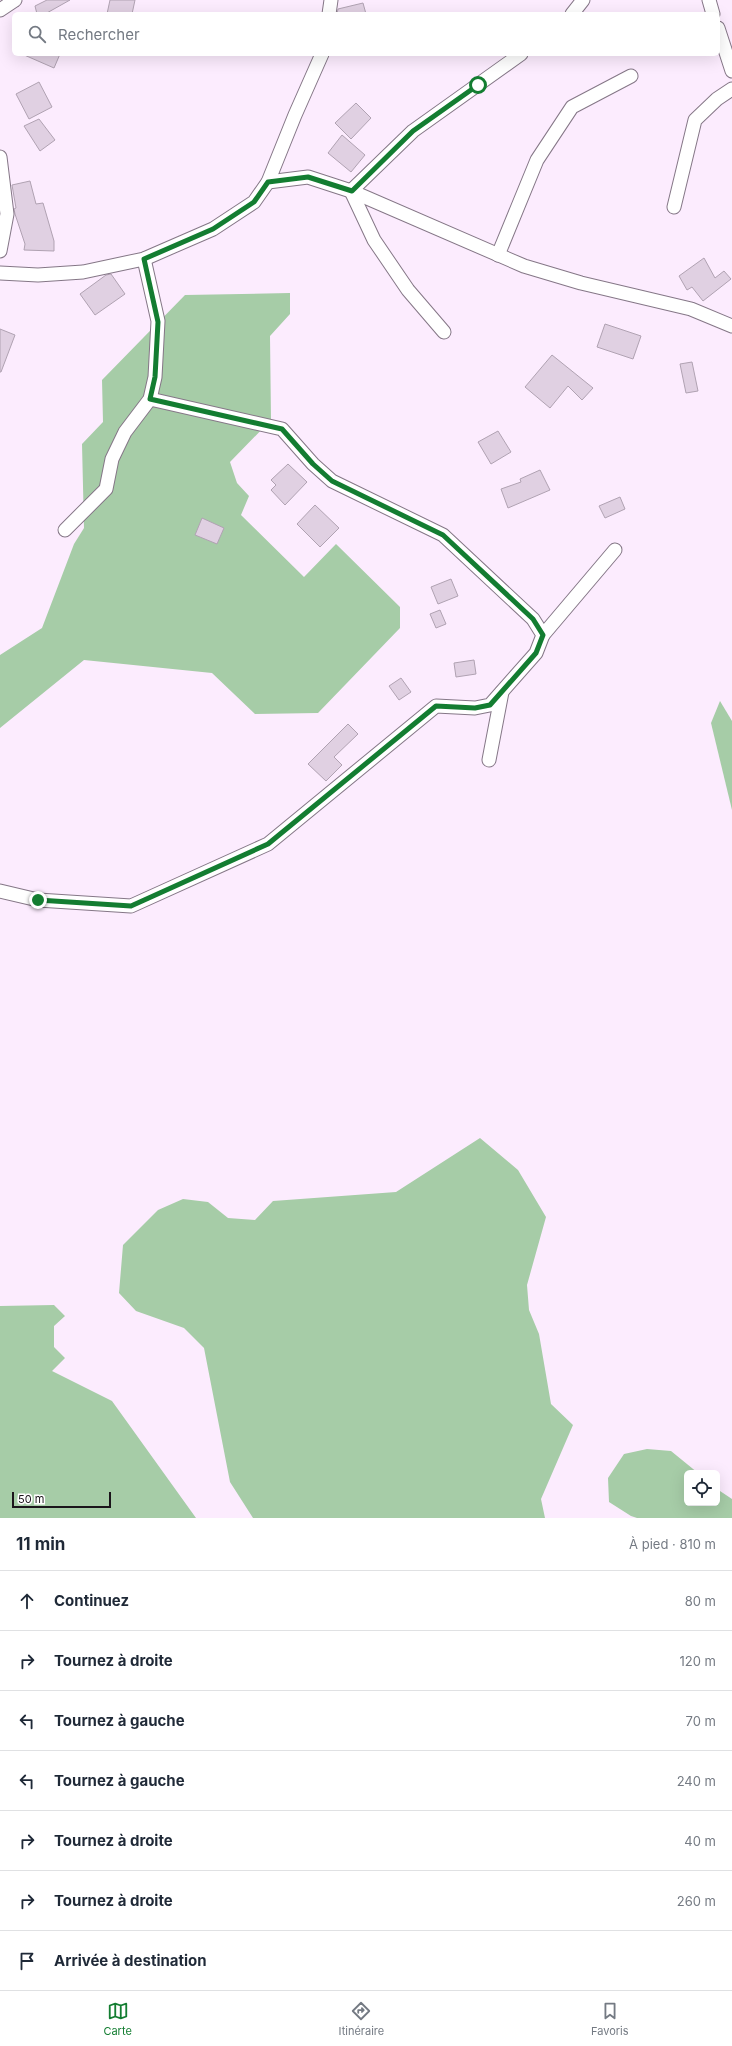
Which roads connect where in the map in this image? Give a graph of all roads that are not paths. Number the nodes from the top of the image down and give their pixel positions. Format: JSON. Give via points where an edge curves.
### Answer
{"nodes":[{"id":1,"x":15,"y":0,"type":"edge"},
{"id":2,"x":331,"y":0,"type":"edge"},
{"id":3,"x":583,"y":0,"type":"edge"},
{"id":4,"x":709,"y":0,"type":"edge"},
{"id":5,"x":0,"y":10,"type":"edge"},
{"id":6,"x":329,"y":12,"type":"edge"},
{"id":7,"x":574,"y":12,"type":"edge"},
{"id":8,"x":713,"y":12,"type":"edge"},
{"id":9,"x":720,"y":34,"type":"edge"},
{"id":10,"x":321,"y":56,"type":"edge"},
{"id":11,"x":518,"y":56,"type":"edge"},
{"id":12,"x":732,"y":71,"type":"edge"},
{"id":13,"x":631,"y":76,"type":"dead end"},
{"id":14,"x":732,"y":89,"type":"edge"},
{"id":15,"x":0,"y":157,"type":"edge"},
{"id":16,"x":268,"y":182,"type":"junction"},
{"id":17,"x":352,"y":191,"type":"junction"},
{"id":18,"x":674,"y":207,"type":"dead end"},
{"id":19,"x":0,"y":251,"type":"edge"},
{"id":20,"x":498,"y":255,"type":"junction"},
{"id":21,"x":144,"y":259,"type":"junction"},
{"id":22,"x":0,"y":273,"type":"edge"},
{"id":23,"x":732,"y":326,"type":"edge"},
{"id":24,"x":444,"y":332,"type":"dead end"},
{"id":25,"x":150,"y":399,"type":"junction"},
{"id":26,"x":65,"y":530,"type":"dead end"},
{"id":27,"x":615,"y":550,"type":"dead end"},
{"id":28,"x":543,"y":635,"type":"junction"},
{"id":29,"x":502,"y":692,"type":"junction"},
{"id":30,"x":489,"y":760,"type":"dead end"},
{"id":31,"x":0,"y":891,"type":"edge"}],
"edges":[{"from":1,"to":5,"type":"street"},
{"from":2,"to":6,"type":"street"},
{"from":3,"to":7,"type":"street"},
{"from":4,"to":8,"type":"street"},
{"from":9,"to":12,"type":"street"},
{"from":10,"to":16,"type":"street"},
{"from":11,"to":17,"type":"street","via":[[413,131]]},
{"from":13,"to":20,"type":"street","via":[[572,107],[537,160]]},
{"from":14,"to":18,"type":"street","via":[[695,120]]},
{"from":15,"to":19,"type":"street","via":[[7,214]]},
{"from":16,"to":17,"type":"street","via":[[308,177]]},
{"from":16,"to":21,"type":"street","via":[[254,202],[213,229]]},
{"from":17,"to":20,"type":"street"},
{"from":17,"to":24,"type":"street","via":[[374,240],[408,290]]},
{"from":20,"to":23,"type":"street","via":[[524,266],[581,283],[691,309]]},
{"from":21,"to":22,"type":"street","via":[[83,272],[38,275]]},
{"from":21,"to":25,"type":"street","via":[[158,322],[155,377]]},
{"from":25,"to":26,"type":"street","via":[[125,432],[112,459],[106,489]]},
{"from":25,"to":28,"type":"street","via":[[282,429],[332,481],[443,535],[533,619]]},
{"from":27,"to":28,"type":"street"},
{"from":28,"to":29,"type":"street","via":[[536,653]]},
{"from":29,"to":30,"type":"street"},
{"from":29,"to":31,"type":"street","via":[[490,705],[475,708],[436,706],[268,844],[131,906],[38,900]]}]}
